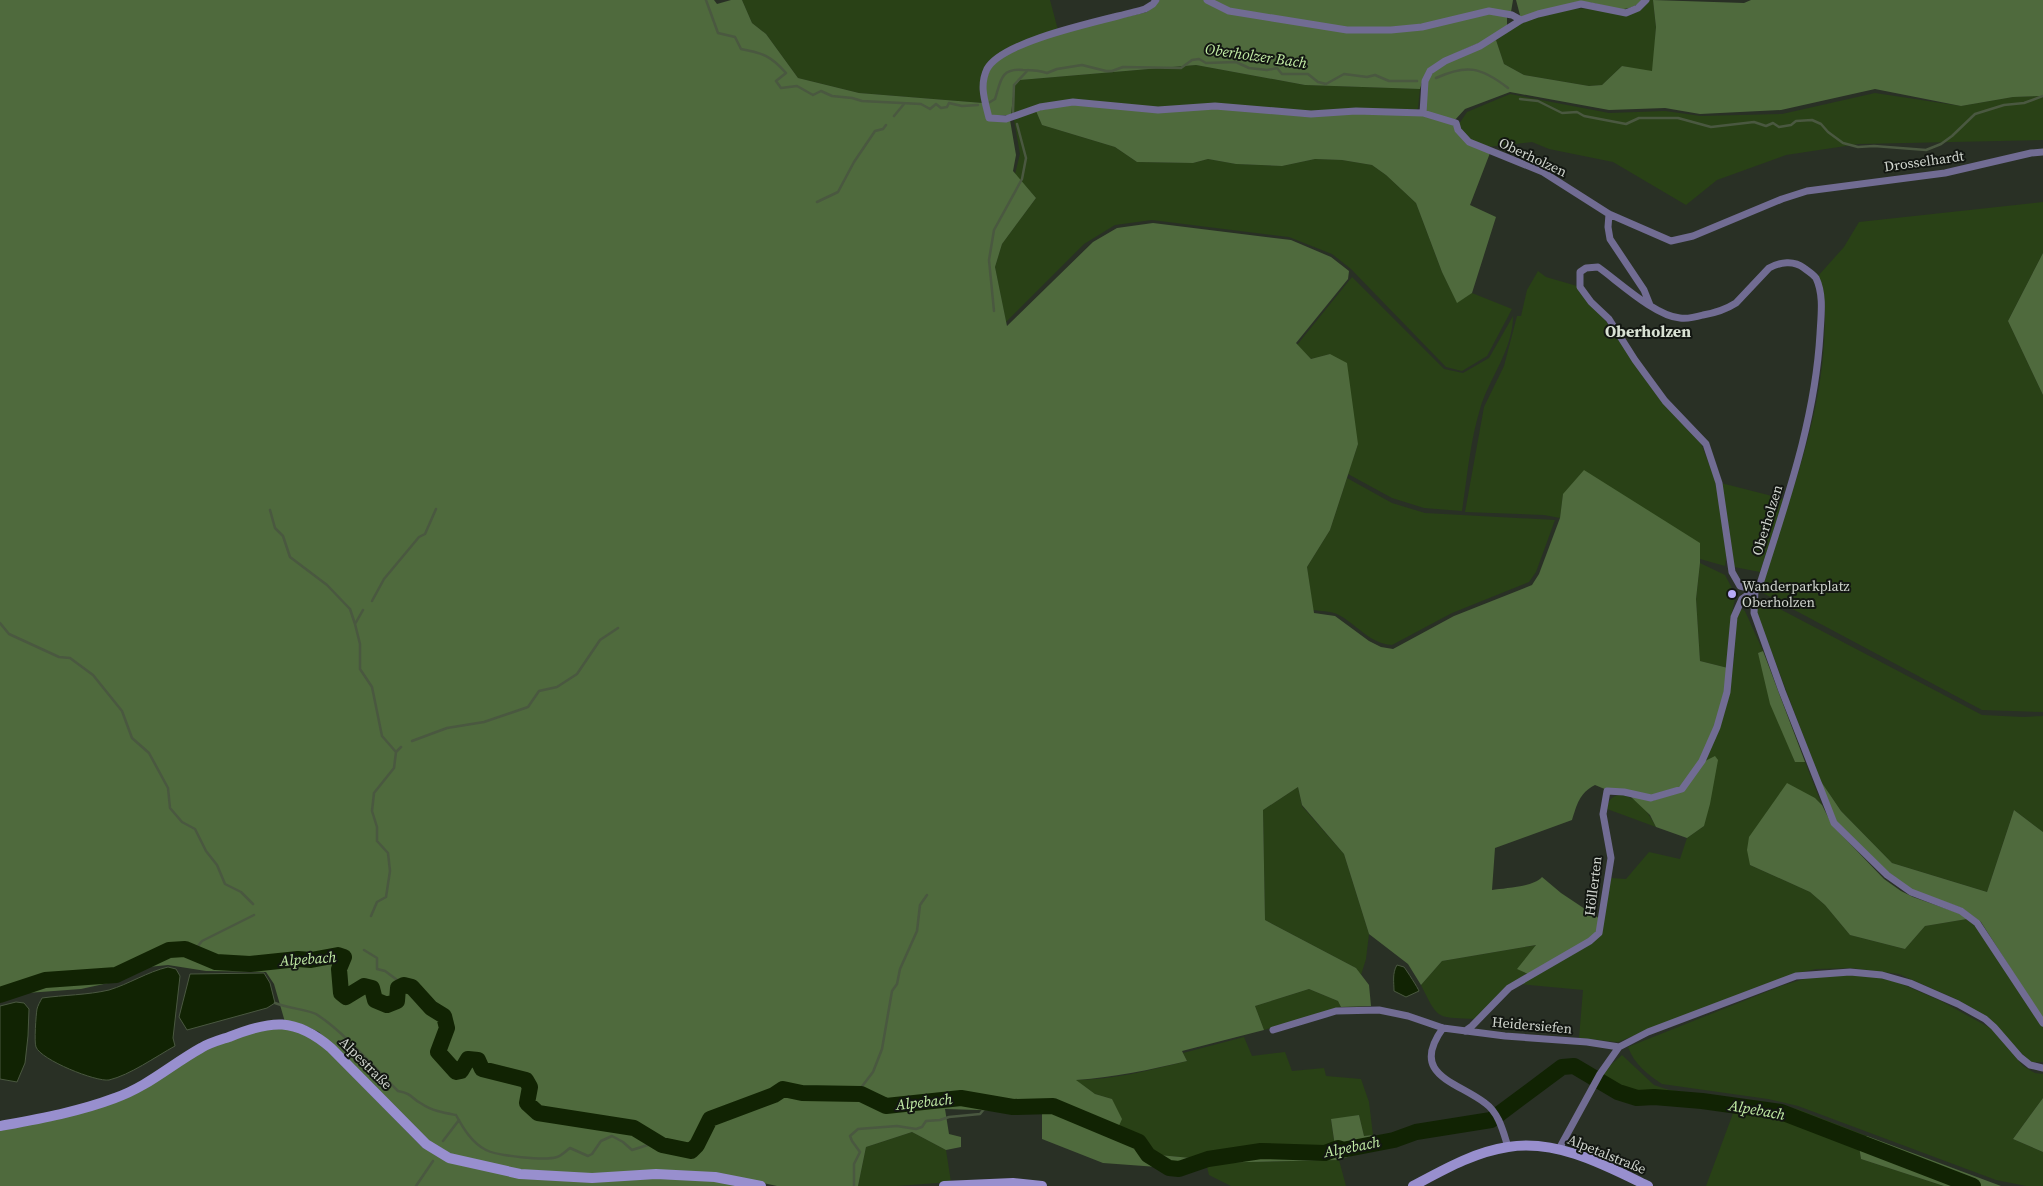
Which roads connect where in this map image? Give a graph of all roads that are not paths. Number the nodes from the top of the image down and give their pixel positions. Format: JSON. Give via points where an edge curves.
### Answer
{"nodes":[{"id":1,"x":1156,"y":0,"type":"edge"},
{"id":2,"x":1207,"y":0,"type":"edge"},
{"id":3,"x":1646,"y":0,"type":"edge"},
{"id":4,"x":1521,"y":20,"type":"junction"},
{"id":5,"x":1423,"y":113,"type":"junction"},
{"id":6,"x":2043,"y":152,"type":"edge"},
{"id":7,"x":1807,"y":191,"type":"joint"},
{"id":8,"x":1609,"y":214,"type":"junction"},
{"id":9,"x":1650,"y":305,"type":"junction"},
{"id":10,"x":1754,"y":590,"type":"junction"},
{"id":11,"x":2043,"y":1023,"type":"edge"},
{"id":12,"x":1443,"y":1028,"type":"junction"},
{"id":13,"x":1273,"y":1030,"type":"dead end"},
{"id":14,"x":1465,"y":1031,"type":"junction"},
{"id":15,"x":1618,"y":1048,"type":"junction"},
{"id":16,"x":2043,"y":1068,"type":"edge"},
{"id":17,"x":0,"y":1126,"type":"edge"},
{"id":18,"x":1508,"y":1147,"type":"junction"},
{"id":19,"x":1559,"y":1149,"type":"junction"},
{"id":20,"x":1637,"y":1184,"type":"edge"},
{"id":21,"x":761,"y":1186,"type":"edge"},
{"id":22,"x":944,"y":1186,"type":"edge"},
{"id":23,"x":1042,"y":1186,"type":"edge"},
{"id":24,"x":1413,"y":1186,"type":"edge"},
{"id":25,"x":1648,"y":1186,"type":"edge"}],
"edges":[{"from":1,"to":5,"type":"street","via":[[1145,9],[1040,37],[1001,55],[987,69],[982,91],[989,118],[1006,119],[1040,107],[1073,102],[1158,110],[1215,106],[1311,114],[1356,111]]},
{"from":2,"to":4,"type":"street","via":[[1229,11],[1347,30],[1422,27],[1489,11]]},
{"from":3,"to":4,"type":"street","via":[[1626,13],[1581,4]]},
{"from":4,"to":5,"type":"street","via":[[1480,46],[1430,71],[1425,81]]},
{"from":5,"to":8,"type":"street","name":"Oberholzen","via":[[1456,123],[1469,142],[1543,172]]},
{"from":6,"to":7,"type":"street","name":"Drosselhardt","via":[[2031,152],[1945,173]]},
{"from":7,"to":8,"type":"street","name":"Oberholzen","via":[[1693,236],[1670,241]]},
{"from":8,"to":9,"type":"street","via":[[1610,239],[1644,290]]},
{"from":9,"to":10,"type":"street","name":"Oberholzen","via":[[1598,266],[1580,272],[1580,287],[1590,302],[1609,319],[1665,400],[1706,444],[1719,483],[1732,572],[1740,586]]},
{"from":9,"to":10,"type":"street","name":"Oberholzen","via":[[1678,318],[1704,315],[1736,303],[1776,264],[1789,262],[1815,276],[1821,294],[1818,372],[1787,499],[1760,584]]},
{"from":10,"to":11,"type":"street","via":[[1754,612],[1834,823],[1887,875],[1912,892],[1961,911],[1978,923]]},
{"from":10,"to":14,"type":"street","name":"Höllerten","via":[[1742,599],[1734,617],[1727,692],[1710,746],[1682,789],[1651,798],[1607,791],[1603,814],[1611,858],[1599,933],[1509,988]]},
{"from":12,"to":13,"type":"street","name":"Heidersiefen","via":[[1379,1010],[1336,1011]]},
{"from":12,"to":14,"type":"street","name":"Heidersiefen"},
{"from":12,"to":18,"type":"street","via":[[1433,1042],[1431,1053],[1439,1074],[1485,1103],[1499,1119]]},
{"from":14,"to":15,"type":"street","name":"Heidersiefen","via":[[1587,1042]]},
{"from":15,"to":16,"type":"street","via":[[1648,1032],[1796,976],[1850,972],[1882,975],[1910,983],[1958,1004],[1985,1019],[2020,1058]]},
{"from":15,"to":19,"type":"street"},
{"from":17,"to":21,"type":"main road","name":"Alpestraße","via":[[116,1098],[147,1083],[202,1047],[251,1028],[284,1024],[318,1037],[426,1144],[448,1158],[520,1174],[592,1178],[656,1174],[715,1177]]},
{"from":18,"to":19,"type":"main road","name":"Alpetalstraße"},
{"from":18,"to":24,"type":"main road","name":"Alpetalstraße","via":[[1450,1166]]},
{"from":19,"to":20,"type":"main road","name":"Alpetalstraße"},
{"from":20,"to":25,"type":"main road","name":"Alpetalstraße"},
{"from":22,"to":23,"type":"main road","via":[[1013,1183]]}]}
